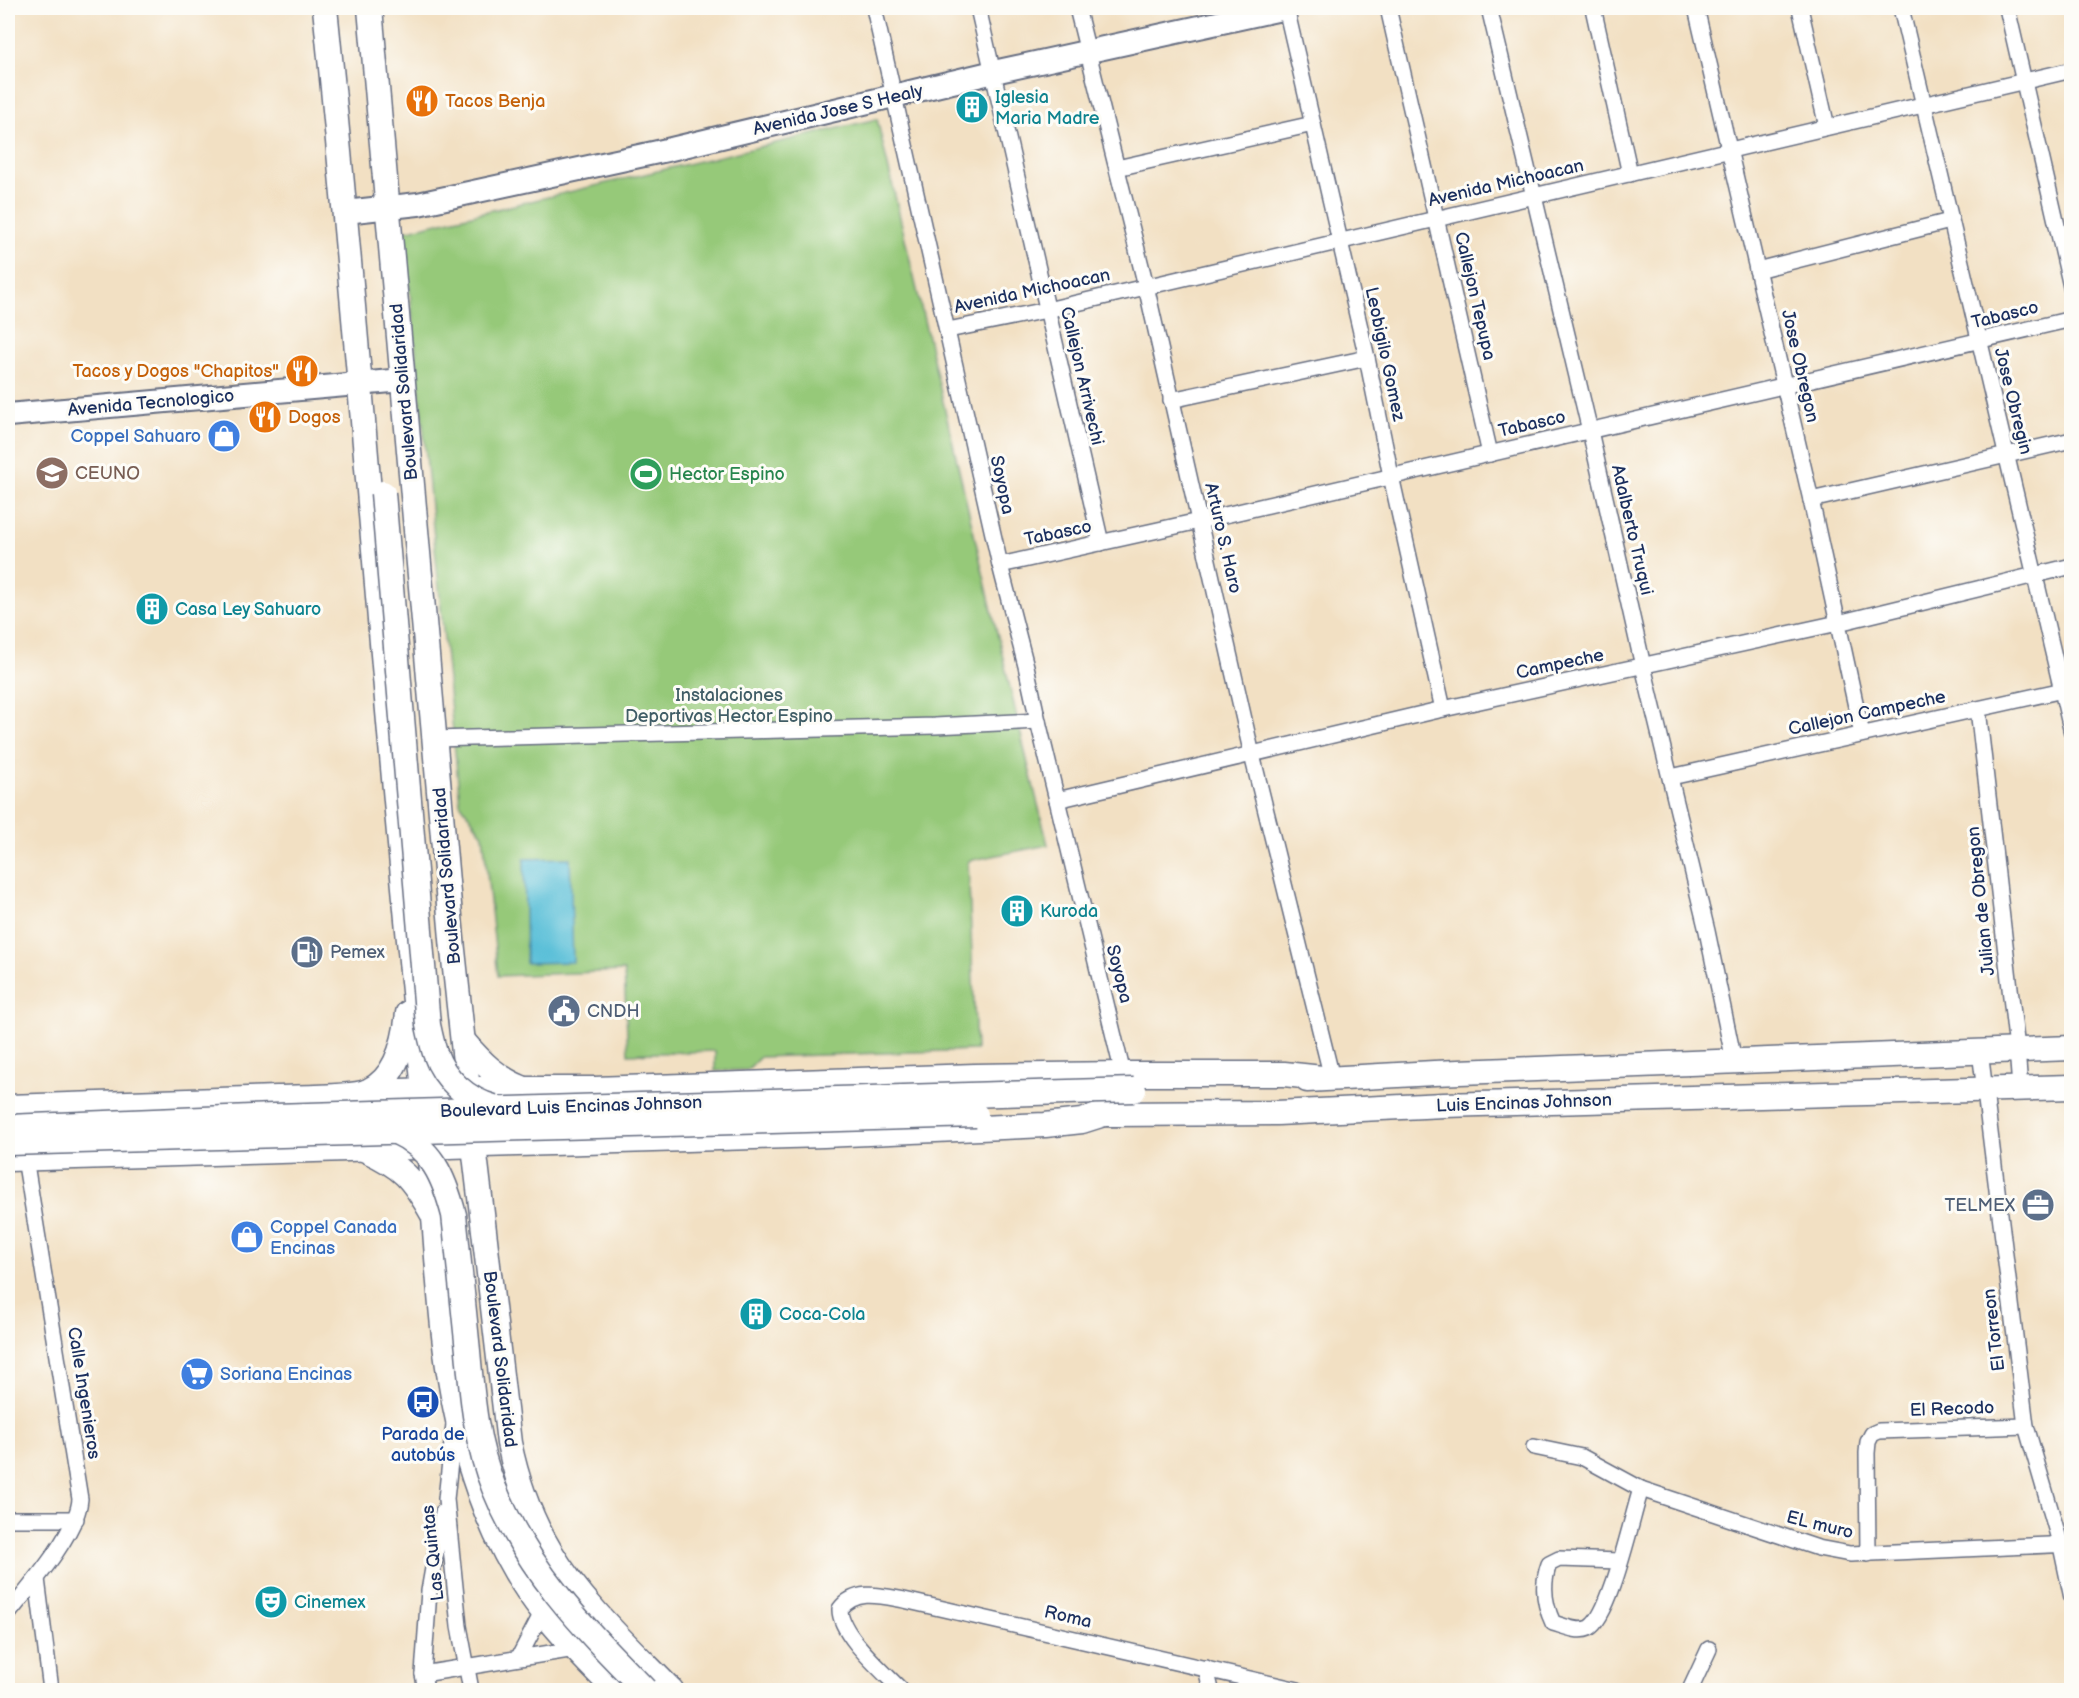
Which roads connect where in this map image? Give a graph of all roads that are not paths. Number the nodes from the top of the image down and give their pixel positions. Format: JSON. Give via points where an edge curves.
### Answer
{"nodes":[{"id":1,"x":325,"y":8,"type":"edge"},
{"id":2,"x":370,"y":8,"type":"edge"},
{"id":3,"x":874,"y":8,"type":"edge"},
{"id":4,"x":978,"y":8,"type":"edge"},
{"id":5,"x":1077,"y":8,"type":"edge"},
{"id":6,"x":1286,"y":8,"type":"edge"},
{"id":7,"x":1388,"y":8,"type":"edge"},
{"id":8,"x":1489,"y":8,"type":"edge"},
{"id":9,"x":1593,"y":8,"type":"edge"},
{"id":10,"x":1696,"y":8,"type":"edge"},
{"id":11,"x":1800,"y":8,"type":"edge"},
{"id":12,"x":1901,"y":8,"type":"edge"},
{"id":13,"x":2007,"y":8,"type":"edge"},
{"id":14,"x":1088,"y":52,"type":"junction"},
{"id":15,"x":2072,"y":70,"type":"edge"},
{"id":16,"x":994,"y":72,"type":"junction"},
{"id":17,"x":2024,"y":81,"type":"junction"},
{"id":18,"x":894,"y":97,"type":"junction"},
{"id":19,"x":1923,"y":104,"type":"junction"},
{"id":20,"x":1313,"y":124,"type":"junction"},
{"id":21,"x":1827,"y":127,"type":"junction"},
{"id":22,"x":1730,"y":151,"type":"junction"},
{"id":23,"x":1117,"y":168,"type":"junction"},
{"id":24,"x":1630,"y":174,"type":"junction"},
{"id":25,"x":1532,"y":196,"type":"junction"},
{"id":26,"x":389,"y":207,"type":"junction"},
{"id":27,"x":345,"y":212,"type":"junction"},
{"id":28,"x":1437,"y":218,"type":"junction"},
{"id":29,"x":1950,"y":220,"type":"junction"},
{"id":30,"x":1340,"y":242,"type":"junction"},
{"id":31,"x":1757,"y":270,"type":"junction"},
{"id":32,"x":1146,"y":286,"type":"junction"},
{"id":33,"x":2072,"y":291,"type":"edge"},
{"id":34,"x":1047,"y":310,"type":"junction"},
{"id":35,"x":2072,"y":319,"type":"edge"},
{"id":36,"x":948,"y":330,"type":"junction"},
{"id":37,"x":1978,"y":342,"type":"junction"},
{"id":38,"x":1367,"y":358,"type":"junction"},
{"id":39,"x":403,"y":380,"type":"junction"},
{"id":40,"x":360,"y":384,"type":"junction"},
{"id":41,"x":1784,"y":385,"type":"junction"},
{"id":42,"x":1171,"y":400,"type":"junction"},
{"id":43,"x":8,"y":415,"type":"edge"},
{"id":44,"x":1590,"y":431,"type":"junction"},
{"id":45,"x":364,"y":440,"type":"junction"},
{"id":46,"x":2072,"y":440,"type":"edge"},
{"id":47,"x":1490,"y":454,"type":"junction"},
{"id":48,"x":2006,"y":455,"type":"junction"},
{"id":49,"x":1391,"y":476,"type":"junction"},
{"id":50,"x":1811,"y":500,"type":"junction"},
{"id":51,"x":1199,"y":521,"type":"junction"},
{"id":52,"x":1101,"y":543,"type":"junction"},
{"id":53,"x":1000,"y":565,"type":"junction"},
{"id":54,"x":2072,"y":566,"type":"edge"},
{"id":55,"x":2034,"y":574,"type":"junction"},
{"id":56,"x":1838,"y":623,"type":"junction"},
{"id":57,"x":1643,"y":666,"type":"junction"},
{"id":58,"x":2066,"y":689,"type":"edge"},
{"id":59,"x":1443,"y":709,"type":"junction"},
{"id":60,"x":1978,"y":709,"type":"junction"},
{"id":61,"x":1038,"y":721,"type":"junction"},
{"id":62,"x":2072,"y":733,"type":"edge"},
{"id":63,"x":1862,"y":734,"type":"junction"},
{"id":64,"x":434,"y":739,"type":"junction"},
{"id":65,"x":1252,"y":755,"type":"junction"},
{"id":66,"x":1671,"y":777,"type":"junction"},
{"id":67,"x":1057,"y":800,"type":"junction"},
{"id":68,"x":412,"y":978,"type":"junction"},
{"id":69,"x":464,"y":1042,"type":"junction"},
{"id":70,"x":2072,"y":1048,"type":"edge"},
{"id":71,"x":2017,"y":1049,"type":"junction"},
{"id":72,"x":1980,"y":1051,"type":"junction"},
{"id":73,"x":1734,"y":1061,"type":"junction"},
{"id":74,"x":1327,"y":1078,"type":"junction"},
{"id":75,"x":1129,"y":1082,"type":"junction"},
{"id":76,"x":2072,"y":1087,"type":"edge"},
{"id":77,"x":2020,"y":1088,"type":"junction"},
{"id":78,"x":468,"y":1089,"type":"junction"},
{"id":79,"x":525,"y":1089,"type":"junction"},
{"id":80,"x":424,"y":1090,"type":"junction"},
{"id":81,"x":1985,"y":1090,"type":"junction"},
{"id":82,"x":366,"y":1092,"type":"junction"},
{"id":83,"x":8,"y":1107,"type":"edge"},
{"id":84,"x":1119,"y":1114,"type":"junction"},
{"id":85,"x":976,"y":1115,"type":"joint"},
{"id":86,"x":274,"y":1116,"type":"junction"},
{"id":87,"x":8,"y":1126,"type":"edge"},
{"id":88,"x":614,"y":1126,"type":"junction"},
{"id":89,"x":528,"y":1144,"type":"junction"},
{"id":90,"x":474,"y":1146,"type":"junction"},
{"id":91,"x":429,"y":1148,"type":"junction"},
{"id":92,"x":364,"y":1149,"type":"junction"},
{"id":93,"x":13,"y":1153,"type":"edge"},
{"id":94,"x":479,"y":1189,"type":"junction"},
{"id":95,"x":435,"y":1217,"type":"junction"},
{"id":96,"x":494,"y":1316,"type":"junction"},
{"id":97,"x":442,"y":1322,"type":"junction"},
{"id":98,"x":455,"y":1412,"type":"junction"},
{"id":99,"x":2025,"y":1426,"type":"junction"},
{"id":100,"x":1534,"y":1447,"type":"dead end"},
{"id":101,"x":1641,"y":1489,"type":"junction"},
{"id":102,"x":446,"y":1499,"type":"junction"},
{"id":103,"x":76,"y":1518,"type":"junction"},
{"id":104,"x":8,"y":1519,"type":"edge"},
{"id":105,"x":2066,"y":1545,"type":"edge"},
{"id":106,"x":1868,"y":1554,"type":"junction"},
{"id":107,"x":1620,"y":1560,"type":"junction"},
{"id":108,"x":37,"y":1579,"type":"junction"},
{"id":109,"x":2072,"y":1598,"type":"edge"},
{"id":110,"x":543,"y":1611,"type":"junction"},
{"id":111,"x":8,"y":1614,"type":"edge"},
{"id":112,"x":575,"y":1648,"type":"junction"},
{"id":113,"x":1709,"y":1649,"type":"dead end"},
{"id":114,"x":519,"y":1657,"type":"junction"},
{"id":115,"x":467,"y":1668,"type":"junction"},
{"id":116,"x":1206,"y":1668,"type":"junction"},
{"id":117,"x":423,"y":1674,"type":"junction"},
{"id":118,"x":51,"y":1690,"type":"edge"},
{"id":119,"x":426,"y":1690,"type":"edge"},
{"id":120,"x":471,"y":1690,"type":"edge"},
{"id":121,"x":615,"y":1690,"type":"edge"},
{"id":122,"x":645,"y":1690,"type":"edge"},
{"id":123,"x":671,"y":1690,"type":"edge"},
{"id":124,"x":902,"y":1690,"type":"edge"},
{"id":125,"x":1211,"y":1690,"type":"edge"},
{"id":126,"x":1298,"y":1690,"type":"edge"},
{"id":127,"x":1690,"y":1690,"type":"edge"}],
"edges":[{"from":1,"to":27,"type":"main road"},
{"from":2,"to":26,"type":"main road","name":"Boulevard Solidaridad"},
{"from":3,"to":18,"type":"street","name":"Soyopa"},
{"from":4,"to":16,"type":"street","name":"Callejon Arrivechi"},
{"from":5,"to":14,"type":"street","name":"Arturo S. Haro"},
{"from":6,"to":14,"type":"street","name":"Avenida Jose S Healy"},
{"from":6,"to":20,"type":"street","name":"Leobigilo Gomez"},
{"from":7,"to":28,"type":"street","name":"Callejon Tepupa"},
{"from":8,"to":25,"type":"street","name":"Adalberto Truqui"},
{"from":9,"to":24,"type":"street"},
{"from":10,"to":22,"type":"street","name":"Jose Obregon"},
{"from":11,"to":21,"type":"street"},
{"from":12,"to":19,"type":"street","name":"Jose Obregin"},
{"from":13,"to":17,"type":"street"},
{"from":14,"to":16,"type":"street","name":"Avenida Jose S Healy"},
{"from":14,"to":23,"type":"street","name":"Arturo S. Haro"},
{"from":15,"to":17,"type":"street","name":"Avenida Michoacan"},
{"from":16,"to":18,"type":"street","name":"Avenida Jose S Healy"},
{"from":16,"to":34,"type":"street","name":"Callejon Arrivechi"},
{"from":17,"to":19,"type":"street","name":"Avenida Michoacan"},
{"from":17,"to":33,"type":"street"},
{"from":18,"to":26,"type":"street","name":"Avenida Jose S Healy","via":[[667,150]]},
{"from":18,"to":36,"type":"street","name":"Soyopa"},
{"from":19,"to":21,"type":"street","name":"Avenida Michoacan"},
{"from":19,"to":29,"type":"street","name":"Jose Obregin"},
{"from":20,"to":23,"type":"street"},
{"from":20,"to":30,"type":"street","name":"Leobigilo Gomez"},
{"from":21,"to":22,"type":"street","name":"Avenida Michoacan"},
{"from":22,"to":24,"type":"street","name":"Avenida Michoacan"},
{"from":22,"to":31,"type":"street","name":"Jose Obregon"},
{"from":23,"to":32,"type":"street","name":"Arturo S. Haro"},
{"from":24,"to":25,"type":"street","name":"Avenida Michoacan"},
{"from":25,"to":28,"type":"street","name":"Avenida Michoacan"},
{"from":25,"to":44,"type":"street","name":"Adalberto Truqui"},
{"from":26,"to":27,"type":"street","name":"Avenida Jose S Healy"},
{"from":26,"to":39,"type":"main road","name":"Boulevard Solidaridad"},
{"from":27,"to":40,"type":"main road"},
{"from":28,"to":30,"type":"street","name":"Avenida Michoacan"},
{"from":28,"to":47,"type":"street","name":"Callejon Tepupa"},
{"from":29,"to":31,"type":"street"},
{"from":29,"to":37,"type":"street","name":"Jose Obregin"},
{"from":30,"to":32,"type":"street","name":"Avenida Michoacan"},
{"from":30,"to":38,"type":"street","name":"Leobigilo Gomez"},
{"from":31,"to":41,"type":"street","name":"Jose Obregon"},
{"from":32,"to":34,"type":"street","name":"Avenida Michoacan"},
{"from":32,"to":42,"type":"street","name":"Arturo S. Haro"},
{"from":34,"to":36,"type":"street","name":"Avenida Michoacan"},
{"from":34,"to":52,"type":"street","name":"Callejon Arrivechi"},
{"from":35,"to":37,"type":"street","name":"Tabasco"},
{"from":36,"to":53,"type":"street","name":"Soyopa"},
{"from":37,"to":41,"type":"street","name":"Tabasco"},
{"from":37,"to":48,"type":"street","name":"Jose Obregin"},
{"from":38,"to":42,"type":"street"},
{"from":38,"to":49,"type":"street","name":"Leobigilo Gomez"},
{"from":39,"to":40,"type":"street","name":"Avenida Tecnologico"},
{"from":39,"to":64,"type":"main road","name":"Boulevard Solidaridad"},
{"from":40,"to":43,"type":"street","name":"Avenida Tecnologico"},
{"from":40,"to":45,"type":"main road"},
{"from":41,"to":44,"type":"street","name":"Tabasco"},
{"from":41,"to":50,"type":"street","name":"Jose Obregon"},
{"from":42,"to":51,"type":"street","name":"Arturo S. Haro"},
{"from":44,"to":47,"type":"street","name":"Tabasco"},
{"from":44,"to":57,"type":"street","name":"Adalberto Truqui"},
{"from":45,"to":68,"type":"main road"},
{"from":45,"to":88,"type":"main road","bridge":true,"via":[[380,469],[428,1025],[435,1054],[447,1076],[465,1095],[489,1106]]},
{"from":46,"to":48,"type":"street"},
{"from":47,"to":49,"type":"street","name":"Tabasco"},
{"from":48,"to":50,"type":"street"},
{"from":48,"to":55,"type":"street","name":"Jose Obregin"},
{"from":49,"to":51,"type":"street","name":"Tabasco"},
{"from":49,"to":59,"type":"street","name":"Leobigilo Gomez"},
{"from":50,"to":56,"type":"street","name":"Jose Obregon"},
{"from":51,"to":52,"type":"street","name":"Tabasco"},
{"from":51,"to":65,"type":"street","name":"Arturo S. Haro"},
{"from":52,"to":53,"type":"street","name":"Tabasco"},
{"from":53,"to":61,"type":"street","name":"Soyopa"},
{"from":54,"to":55,"type":"street","name":"Campeche"},
{"from":55,"to":56,"type":"street","name":"Campeche"},
{"from":55,"to":58,"type":"street","name":"Jose Obregin"},
{"from":56,"to":57,"type":"street","name":"Campeche"},
{"from":56,"to":63,"type":"street","name":"Jose Obregon"},
{"from":57,"to":59,"type":"street","name":"Campeche"},
{"from":57,"to":66,"type":"street","name":"Adalberto Truqui"},
{"from":58,"to":60,"type":"street","name":"Callejon Campeche"},
{"from":58,"to":62,"type":"street","name":"Jose Obregin"},
{"from":59,"to":65,"type":"street","name":"Campeche"},
{"from":60,"to":63,"type":"street","name":"Callejon Campeche"},
{"from":60,"to":71,"type":"street","name":"Julian de Obregon"},
{"from":61,"to":64,"type":"street"},
{"from":61,"to":67,"type":"street","name":"Soyopa"},
{"from":63,"to":66,"type":"street","name":"Callejon Campeche"},
{"from":64,"to":69,"type":"main road","name":"Boulevard Solidaridad"},
{"from":65,"to":67,"type":"street","name":"Campeche"},
{"from":65,"to":74,"type":"street","name":"Arturo S. Haro"},
{"from":66,"to":73,"type":"street","name":"Adalberto Truqui"},
{"from":67,"to":75,"type":"street","name":"Soyopa"},
{"from":68,"to":80,"type":"main road"},
{"from":68,"to":82,"type":"main road","via":[[398,1058],[378,1086]]},
{"from":69,"to":78,"type":"main road","name":"Boulevard Solidaridad"},
{"from":69,"to":79,"type":"main road","via":[[499,1077]]},
{"from":70,"to":71,"type":"main road","name":"Luis Encinas Johnson"},
{"from":71,"to":72,"type":"main road","name":"Luis Encinas Johnson"},
{"from":71,"to":77,"type":"street","name":"Julian de Obregon"},
{"from":72,"to":73,"type":"main road","name":"Luis Encinas Johnson"},
{"from":72,"to":81,"type":"street","name":"El Torreon"},
{"from":73,"to":74,"type":"main road","name":"Luis Encinas Johnson"},
{"from":74,"to":75,"type":"main road","name":"Luis Encinas Johnson","via":[[1257,1085]]},
{"from":75,"to":79,"type":"main road","via":[[963,1076]]},
{"from":75,"to":86,"type":"main road","name":"Boulevard Luis Encinas Johnson","bridge":true},
{"from":76,"to":77,"type":"main road","name":"Luis Encinas Johnson"},
{"from":77,"to":81,"type":"main road","name":"Luis Encinas Johnson"},
{"from":78,"to":79,"type":"main road"},
{"from":78,"to":80,"type":"main road"},
{"from":78,"to":90,"type":"main road","name":"Boulevard Solidaridad"},
{"from":80,"to":82,"type":"main road"},
{"from":80,"to":91,"type":"main road"},
{"from":81,"to":84,"type":"main road","name":"Luis Encinas Johnson","via":[[1276,1113]]},
{"from":81,"to":99,"type":"street","name":"El Torreon"},
{"from":82,"to":83,"type":"main road"},
{"from":84,"to":85,"type":"main road","name":"Luis Encinas Johnson"},
{"from":84,"to":89,"type":"main road","via":[[1008,1127]]},
{"from":85,"to":88,"type":"main road","name":"Boulevard Luis Encinas Johnson","bridge":true},
{"from":86,"to":87,"type":"main road","name":"Boulevard Luis Encinas Johnson","bridge":true},
{"from":86,"to":122,"type":"main road","bridge":true,"via":[[383,1126],[420,1148],[435,1164],[447,1186],[454,1215],[472,1398],[493,1487],[524,1547],[555,1594]]},
{"from":88,"to":93,"type":"main road","name":"Boulevard Luis Encinas Johnson","bridge":true},
{"from":89,"to":90,"type":"main road"},
{"from":89,"to":94,"type":"main road","via":[[493,1166]]},
{"from":90,"to":91,"type":"main road"},
{"from":90,"to":94,"type":"main road","name":"Boulevard Solidaridad"},
{"from":91,"to":92,"type":"main road"},
{"from":91,"to":95,"type":"main road"},
{"from":92,"to":93,"type":"main road"},
{"from":92,"to":95,"type":"main road","via":[[402,1170]]},
{"from":93,"to":103,"type":"street","name":"Calle Ingenieros","via":[[78,1479],[80,1499]]},
{"from":94,"to":96,"type":"main road","name":"Boulevard Solidaridad"},
{"from":95,"to":97,"type":"main road"},
{"from":96,"to":97,"type":"main road","via":[[466,1313]]},
{"from":96,"to":123,"type":"main road","name":"Boulevard Solidaridad","via":[[509,1443],[531,1515],[549,1550],[582,1595]]},
{"from":97,"to":98,"type":"main road"},
{"from":98,"to":102,"type":"street","name":"Las Quintas"},
{"from":98,"to":110,"type":"main road","via":[[468,1460],[497,1535]]},
{"from":99,"to":105,"type":"street","name":"El Torreon"},
{"from":99,"to":106,"type":"street","name":"El Recodo","via":[[1872,1434],[1868,1442]]},
{"from":100,"to":101,"type":"street","name":"EL muro","via":[[1582,1457]]},
{"from":101,"to":106,"type":"street","name":"EL muro","via":[[1818,1548]]},
{"from":101,"to":107,"type":"street"},
{"from":102,"to":115,"type":"street","name":"Las Quintas"},
{"from":102,"to":117,"type":"street","via":[[429,1591]]},
{"from":103,"to":104,"type":"street"},
{"from":103,"to":108,"type":"street","name":"Calle Ingenieros"},
{"from":105,"to":106,"type":"street","name":"EL muro"},
{"from":105,"to":109,"type":"street","name":"El Torreon"},
{"from":107,"to":107,"type":"street","via":[[1596,1622],[1575,1630],[1553,1623],[1544,1601],[1550,1564],[1559,1559]]},
{"from":108,"to":111,"type":"street","name":"Calle Ingenieros"},
{"from":108,"to":118,"type":"street"},
{"from":110,"to":112,"type":"main road"},
{"from":110,"to":114,"type":"street"},
{"from":112,"to":114,"type":"street"},
{"from":112,"to":121,"type":"main road"},
{"from":113,"to":127,"type":"street"},
{"from":114,"to":115,"type":"street"},
{"from":115,"to":117,"type":"street"},
{"from":115,"to":120,"type":"street","name":"Las Quintas"},
{"from":116,"to":124,"type":"street","name":"Roma","via":[[876,1595],[851,1598],[840,1608],[847,1632]]},
{"from":116,"to":125,"type":"street"},
{"from":116,"to":126,"type":"street","name":"Roma"},
{"from":117,"to":119,"type":"street"}]}
